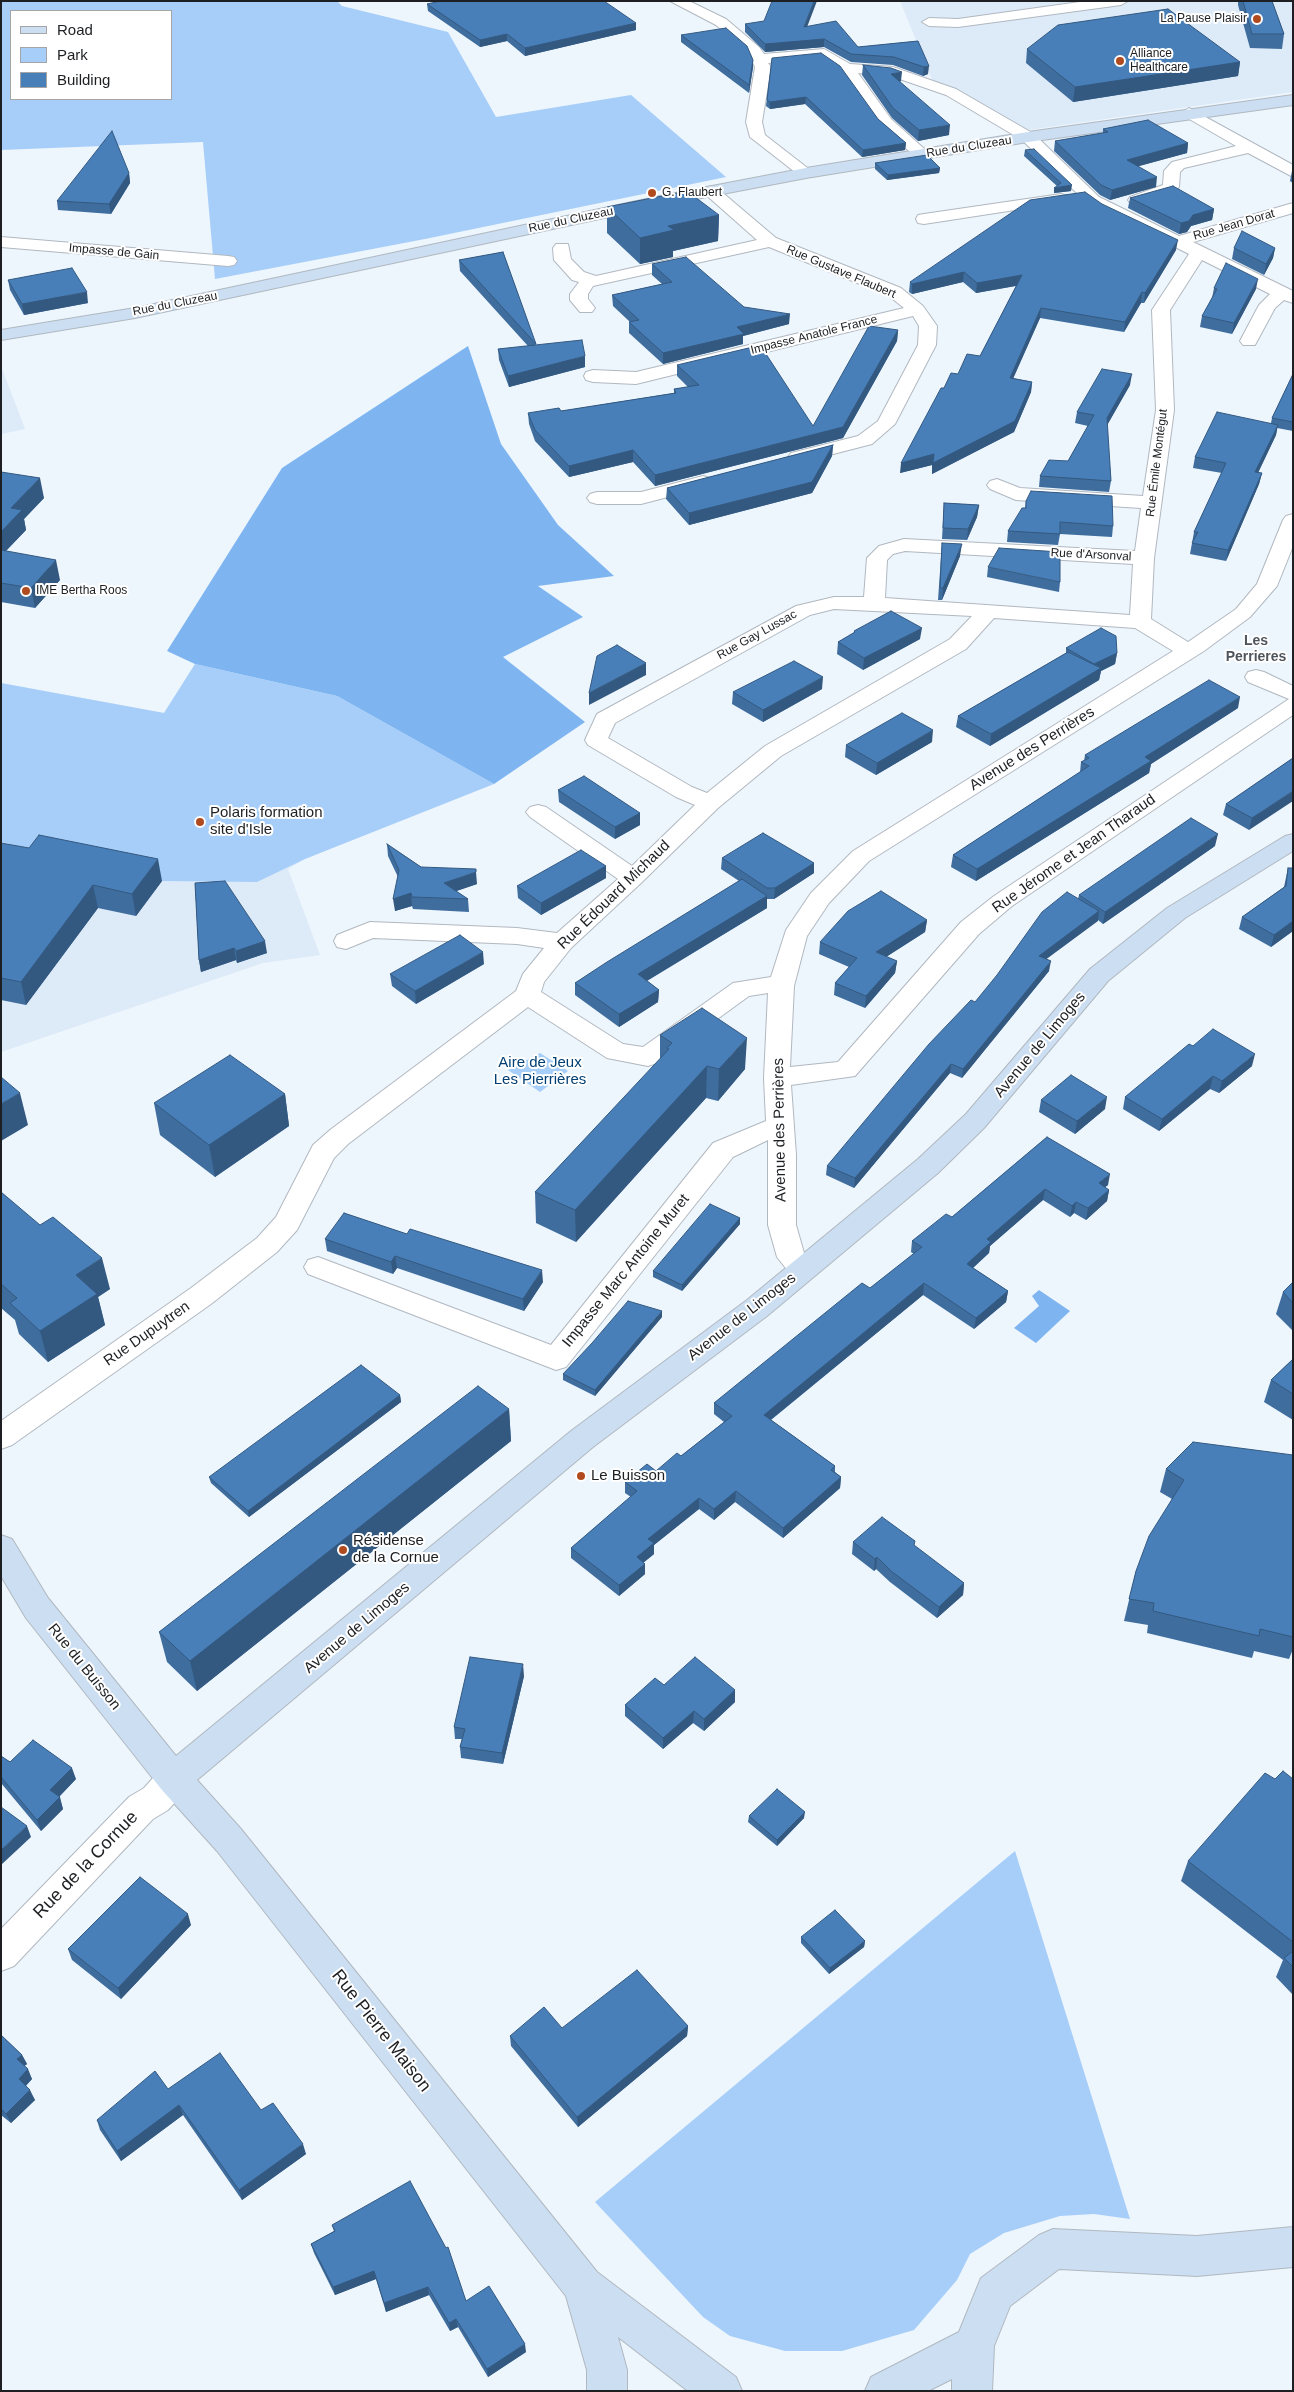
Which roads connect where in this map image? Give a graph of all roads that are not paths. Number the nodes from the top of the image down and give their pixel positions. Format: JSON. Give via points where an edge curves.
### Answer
{"nodes":[{"id":1,"x":677,"y":1,"type":"edge"},
{"id":2,"x":1005,"y":1,"type":"edge"},
{"id":3,"x":1121,"y":1,"type":"edge"},
{"id":4,"x":1026,"y":14,"type":"junction"},
{"id":5,"x":929,"y":22,"type":"dead end"},
{"id":6,"x":761,"y":59,"type":"junction"},
{"id":7,"x":846,"y":68,"type":"junction"},
{"id":8,"x":1293,"y":100,"type":"edge"},
{"id":9,"x":1189,"y":113,"type":"junction"},
{"id":10,"x":1028,"y":137,"type":"junction"},
{"id":11,"x":1248,"y":148,"type":"junction"},
{"id":12,"x":922,"y":154,"type":"junction"},
{"id":13,"x":1293,"y":172,"type":"edge"},
{"id":14,"x":806,"y":173,"type":"junction"},
{"id":15,"x":711,"y":191,"type":"junction"},
{"id":16,"x":1087,"y":195,"type":"junction"},
{"id":17,"x":1107,"y":208,"type":"junction"},
{"id":18,"x":1293,"y":208,"type":"edge"},
{"id":19,"x":924,"y":218,"type":"dead end"},
{"id":20,"x":1,"y":242,"type":"edge"},
{"id":21,"x":770,"y":242,"type":"junction"},
{"id":22,"x":1176,"y":242,"type":"junction"},
{"id":23,"x":562,"y":248,"type":"dead end"},
{"id":24,"x":1198,"y":253,"type":"junction"},
{"id":25,"x":228,"y":261,"type":"dead end"},
{"id":26,"x":588,"y":281,"type":"junction"},
{"id":27,"x":1287,"y":295,"type":"edge"},
{"id":28,"x":586,"y":308,"type":"dead end"},
{"id":29,"x":917,"y":310,"type":"junction"},
{"id":30,"x":1,"y":335,"type":"edge"},
{"id":31,"x":1249,"y":341,"type":"dead end"},
{"id":32,"x":593,"y":376,"type":"dead end"},
{"id":33,"x":781,"y":461,"type":"edge"},
{"id":34,"x":716,"y":478,"type":"edge"},
{"id":35,"x":997,"y":485,"type":"dead end"},
{"id":36,"x":596,"y":498,"type":"dead end"},
{"id":37,"x":1152,"y":503,"type":"junction"},
{"id":38,"x":1293,"y":520,"type":"edge"},
{"id":39,"x":1144,"y":558,"type":"junction"},
{"id":40,"x":874,"y":604,"type":"junction"},
{"id":41,"x":988,"y":612,"type":"junction"},
{"id":42,"x":1140,"y":622,"type":"junction"},
{"id":43,"x":1188,"y":651,"type":"junction"},
{"id":44,"x":1256,"y":677,"type":"dead end"},
{"id":45,"x":1293,"y":694,"type":"edge"},
{"id":46,"x":1293,"y":705,"type":"edge"},
{"id":47,"x":710,"y":803,"type":"junction"},
{"id":48,"x":538,"y":812,"type":"dead end"},
{"id":49,"x":1293,"y":841,"type":"edge"},
{"id":50,"x":633,"y":878,"type":"junction"},
{"id":51,"x":346,"y":941,"type":"dead end"},
{"id":52,"x":562,"y":942,"type":"junction"},
{"id":53,"x":781,"y":986,"type":"junction"},
{"id":54,"x":527,"y":995,"type":"junction"},
{"id":55,"x":777,"y":1078,"type":"junction"},
{"id":56,"x":780,"y":1128,"type":"junction"},
{"id":57,"x":287,"y":1223,"type":"joint"},
{"id":58,"x":318,"y":1267,"type":"dead end"},
{"id":59,"x":802,"y":1269,"type":"junction"},
{"id":60,"x":1,"y":1437,"type":"edge"},
{"id":61,"x":1,"y":1548,"type":"edge"},
{"id":62,"x":174,"y":1780,"type":"junction"},
{"id":63,"x":1,"y":1954,"type":"edge"},
{"id":64,"x":1293,"y":2247,"type":"edge"},
{"id":65,"x":583,"y":2286,"type":"junction"},
{"id":66,"x":974,"y":2346,"type":"junction"},
{"id":67,"x":607,"y":2391,"type":"edge"},
{"id":68,"x":722,"y":2391,"type":"edge"},
{"id":69,"x":885,"y":2391,"type":"edge"},
{"id":70,"x":972,"y":2391,"type":"edge"}],
"edges":[{"from":1,"to":6,"type":"street","via":[[721,22]]},
{"from":2,"to":4,"type":"street"},
{"from":3,"to":4,"type":"street"},
{"from":4,"to":5,"type":"street","via":[[958,24]]},
{"from":6,"to":7,"type":"street","via":[[824,53]]},
{"from":6,"to":14,"type":"street","via":[[763,67],[754,122],[758,137]]},
{"from":7,"to":10,"type":"street","via":[[893,72],[951,92]]},
{"from":7,"to":12,"type":"street","via":[[885,122]]},
{"from":8,"to":9,"type":"main road","name":"Rue du Cluzeau"},
{"from":9,"to":10,"type":"main road","name":"Rue du Cluzeau"},
{"from":9,"to":11,"type":"street"},
{"from":10,"to":12,"type":"main road","name":"Rue du Cluzeau"},
{"from":10,"to":16,"type":"street"},
{"from":11,"to":13,"type":"street"},
{"from":11,"to":17,"type":"street","via":[[1178,165],[1172,171],[1166,192]]},
{"from":12,"to":14,"type":"main road","name":"Rue du Cluzeau"},
{"from":14,"to":15,"type":"main road","name":"Rue du Cluzeau"},
{"from":15,"to":21,"type":"street","name":"Rue Gustave Flaubert"},
{"from":15,"to":30,"type":"main road","name":"Rue du Cluzeau","via":[[135,313]]},
{"from":16,"to":17,"type":"street"},
{"from":16,"to":19,"type":"street"},
{"from":17,"to":22,"type":"street"},
{"from":18,"to":22,"type":"street","name":"Rue Jean Dorat"},
{"from":20,"to":25,"type":"street","name":"Impasse de Gain"},
{"from":21,"to":26,"type":"street","via":[[602,281]]},
{"from":21,"to":29,"type":"street","name":"Rue Gustave Flaubert","via":[[895,292]]},
{"from":22,"to":24,"type":"street"},
{"from":23,"to":26,"type":"street","via":[[563,260],[578,276]]},
{"from":24,"to":27,"type":"street"},
{"from":24,"to":37,"type":"street","name":"Rue Émile Montégut","via":[[1161,310],[1164,410]]},
{"from":26,"to":28,"type":"street","via":[[579,294],[579,300]]},
{"from":27,"to":31,"type":"street","via":[[1268,305]]},
{"from":29,"to":32,"type":"street","name":"Impasse Anatole France","via":[[636,378]]},
{"from":29,"to":33,"type":"street","name":"Rue Gustave Flaubert","via":[[928,326],[927,345],[886,424],[865,440]]},
{"from":34,"to":36,"type":"street","via":[[641,498]]},
{"from":35,"to":37,"type":"street","via":[[1016,494]]},
{"from":37,"to":39,"type":"street","name":"Rue Émile Montégut"},
{"from":38,"to":43,"type":"street","name":"Avenue des Perrières","via":[[1266,586],[1243,613]]},
{"from":39,"to":40,"type":"street","name":"Rue d'Arsonval","via":[[904,545],[886,550],[877,558]]},
{"from":39,"to":42,"type":"street","name":"Rue Émile Montégut"},
{"from":40,"to":41,"type":"street","name":"Rue Gay Lussac"},
{"from":40,"to":47,"type":"street","name":"Rue Gay Lussac","via":[[834,603],[802,610],[605,719],[596,740],[684,792]]},
{"from":41,"to":42,"type":"street","name":"Rue Gay Lussac"},
{"from":41,"to":47,"type":"street","name":"Rue Édouard Michaud","via":[[958,644],[773,751]]},
{"from":42,"to":43,"type":"street","name":"Rue Gay Lussac"},
{"from":43,"to":53,"type":"street","name":"Avenue des Perrières","via":[[862,856],[820,898],[795,936]]},
{"from":44,"to":45,"type":"street"},
{"from":46,"to":55,"type":"street","name":"Rue Jérome et Jean Tharaud","via":[[1003,900],[970,928],[846,1070]]},
{"from":47,"to":50,"type":"street","name":"Rue Édouard Michaud"},
{"from":48,"to":50,"type":"street"},
{"from":49,"to":59,"type":"main road","name":"Avenue de Limoges","via":[[1176,913],[1099,975],[975,1121],[928,1166]]},
{"from":50,"to":52,"type":"street","name":"Rue Édouard Michaud"},
{"from":51,"to":52,"type":"street","via":[[370,930],[517,936]]},
{"from":52,"to":54,"type":"street","name":"Rue Édouard Michaud","via":[[532,980]]},
{"from":53,"to":54,"type":"street","via":[[742,989],[648,1057],[616,1052]]},
{"from":53,"to":55,"type":"street","name":"Avenue des Perrières"},
{"from":54,"to":57,"type":"street","name":"Rue Édouard Michaud","via":[[323,1152]]},
{"from":55,"to":56,"type":"street","name":"Avenue des Perrières"},
{"from":56,"to":58,"type":"street","name":"Impasse Marc Antoine Muret","via":[[764,1131],[723,1150],[556,1359]]},
{"from":56,"to":59,"type":"street","name":"Avenue des Perrières","via":[[782,1225],[791,1257]]},
{"from":57,"to":60,"type":"street","name":"Rue Dupuytren","via":[[201,1296]]},
{"from":59,"to":62,"type":"main road","name":"Avenue de Limoges","via":[[757,1308],[582,1439]]},
{"from":61,"to":62,"type":"main road","name":"Rue du Buisson","via":[[37,1608]]},
{"from":62,"to":63,"type":"street","name":"Rue de la Cornue","via":[[156,1799],[140,1808]]},
{"from":62,"to":65,"type":"main road","name":"Rue Pierre Maison","via":[[229,1840]]},
{"from":64,"to":66,"type":"main road","via":[[1197,2256],[1053,2249],[995,2292]]},
{"from":65,"to":67,"type":"main road","name":"Rue Pierre Maison","via":[[606,2370]]},
{"from":65,"to":68,"type":"main road","name":"Rue Pierre Maison"},
{"from":66,"to":69,"type":"main road"},
{"from":66,"to":70,"type":"main road"}]}
